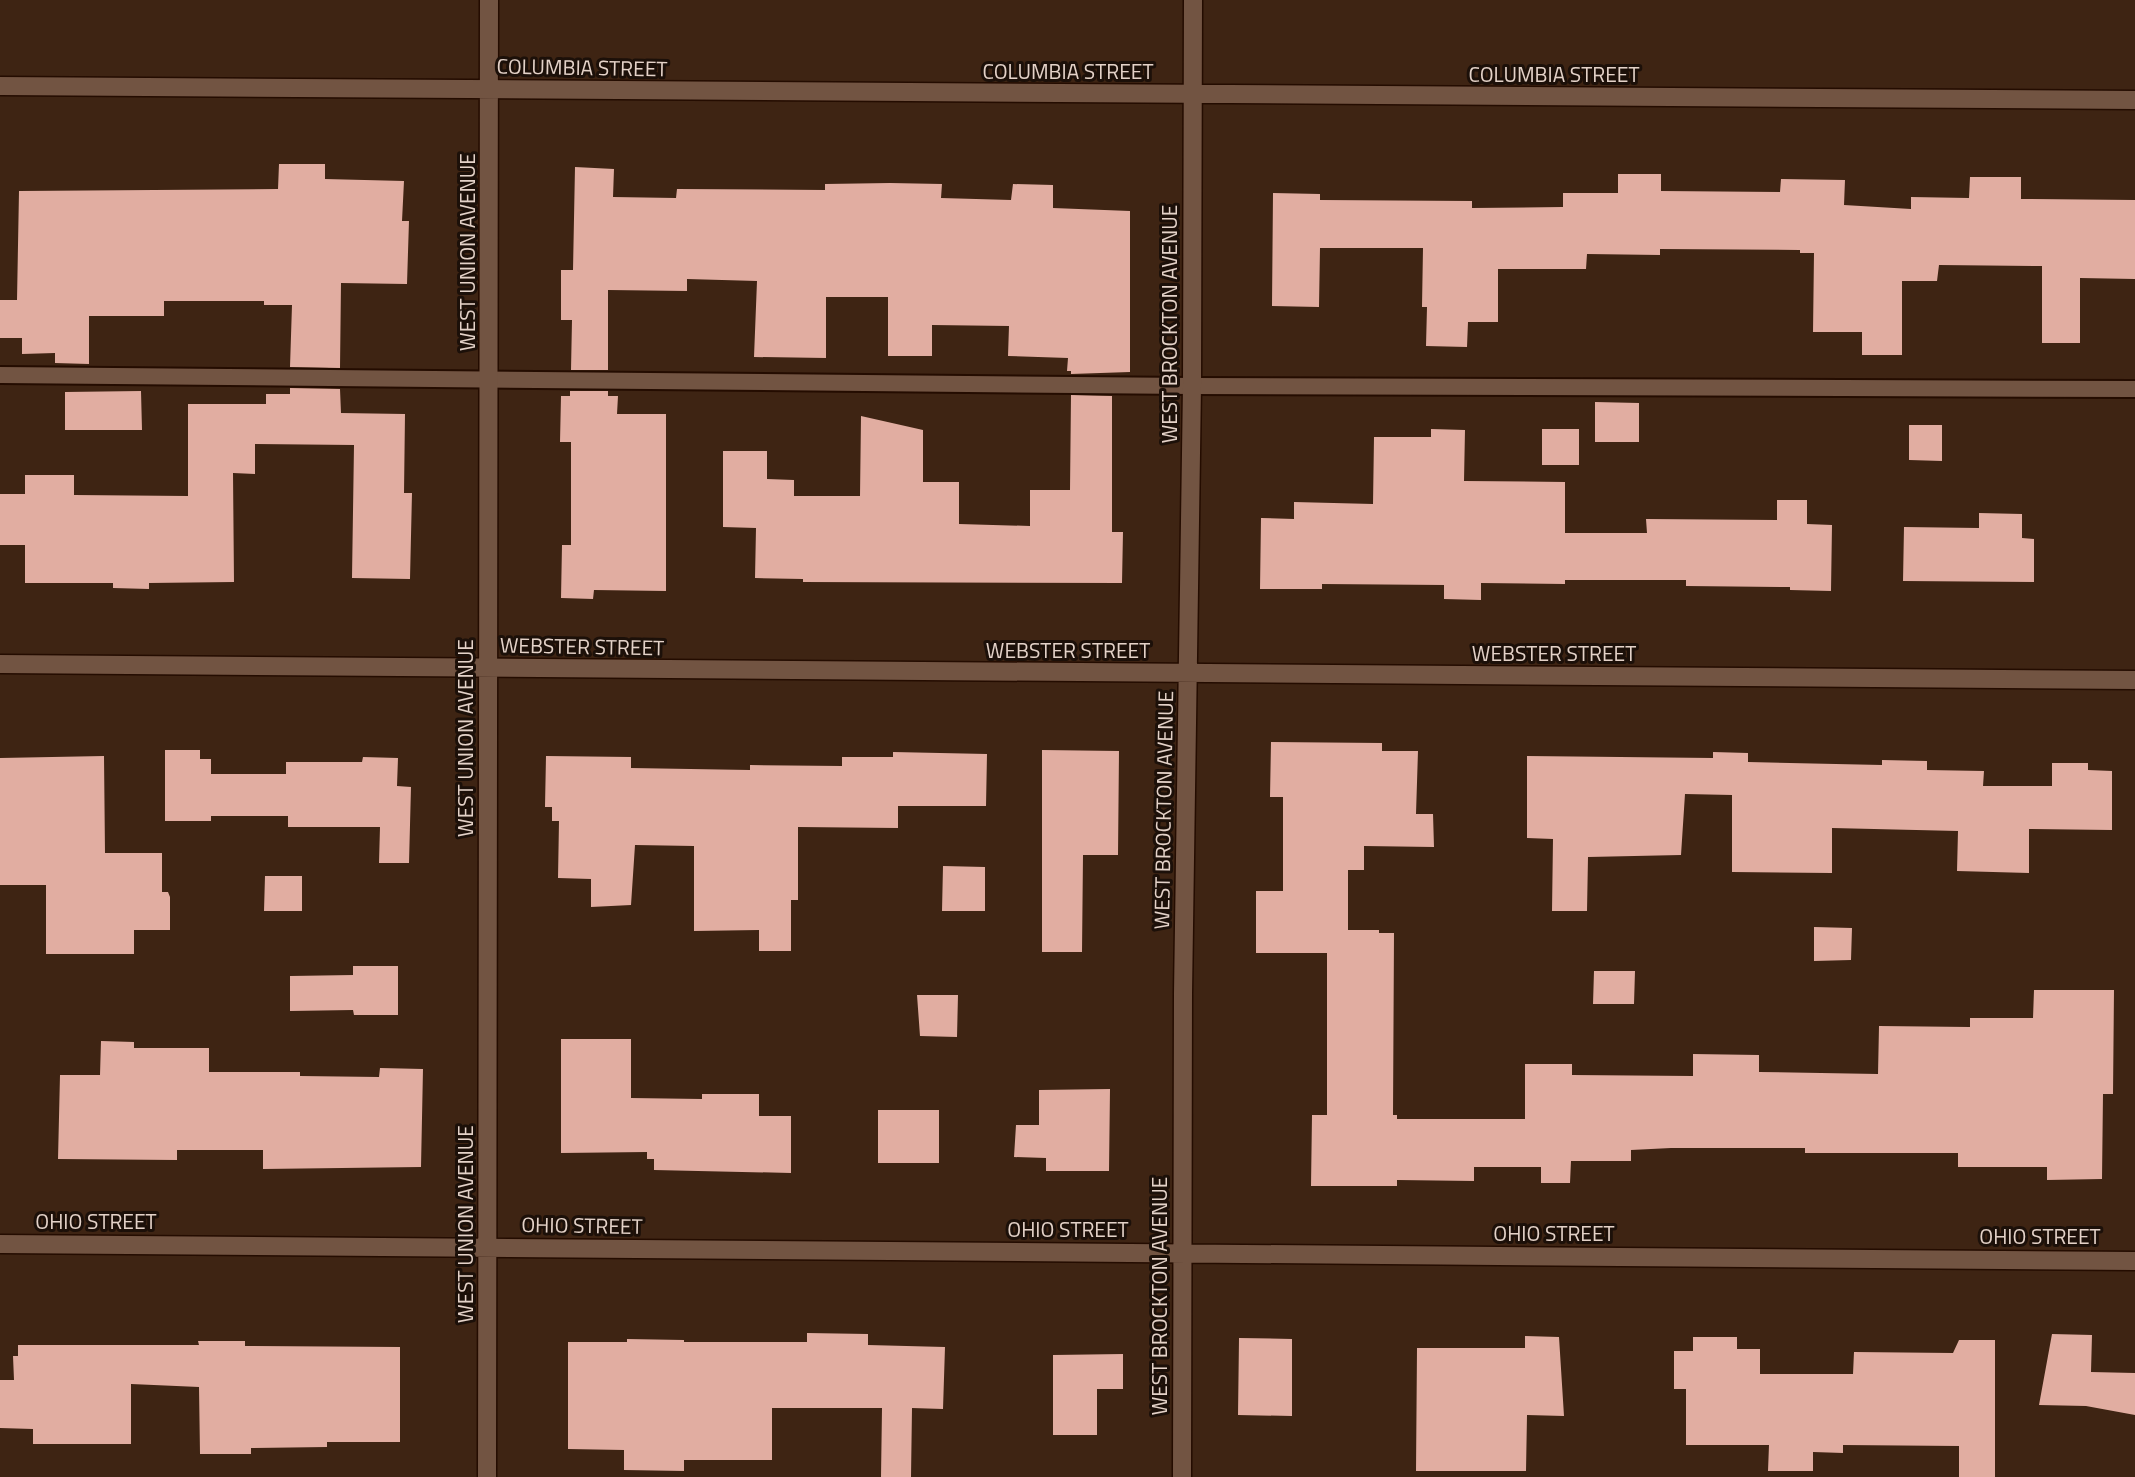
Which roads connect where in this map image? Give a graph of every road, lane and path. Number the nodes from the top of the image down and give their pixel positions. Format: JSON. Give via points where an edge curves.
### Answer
{"nodes":[{"id":1,"x":489,"y":0,"type":"edge"},
{"id":2,"x":1193,"y":0,"type":"edge"},
{"id":3,"x":0,"y":86,"type":"edge"},
{"id":4,"x":491,"y":89,"type":"junction"},
{"id":5,"x":1194,"y":95,"type":"junction"},
{"id":6,"x":2135,"y":100,"type":"edge"},
{"id":7,"x":0,"y":375,"type":"edge"},
{"id":8,"x":490,"y":379,"type":"junction"},
{"id":9,"x":1192,"y":386,"type":"junction"},
{"id":10,"x":2135,"y":389,"type":"edge"},
{"id":11,"x":0,"y":664,"type":"edge"},
{"id":12,"x":489,"y":668,"type":"junction"},
{"id":13,"x":1188,"y":673,"type":"junction"},
{"id":14,"x":2135,"y":680,"type":"edge"},
{"id":15,"x":0,"y":1244,"type":"edge"},
{"id":16,"x":489,"y":1248,"type":"junction"},
{"id":17,"x":1183,"y":1254,"type":"junction"},
{"id":18,"x":2135,"y":1261,"type":"edge"},
{"id":19,"x":488,"y":1477,"type":"edge"},
{"id":20,"x":1182,"y":1477,"type":"edge"}],
"edges":[{"from":1,"to":4,"type":"street","name":"WEST UNION AVENUE"},
{"from":2,"to":5,"type":"street","name":"WEST BROCKTON AVENUE"},
{"from":3,"to":4,"type":"street","name":"COLUMBIA STREET"},
{"from":4,"to":5,"type":"street","name":"COLUMBIA STREET"},
{"from":4,"to":8,"type":"street","name":"WEST UNION AVENUE"},
{"from":5,"to":6,"type":"street","name":"COLUMBIA STREET"},
{"from":5,"to":9,"type":"street","name":"WEST BROCKTON AVENUE"},
{"from":7,"to":8,"type":"lane"},
{"from":8,"to":9,"type":"lane"},
{"from":8,"to":12,"type":"street","name":"WEST UNION AVENUE"},
{"from":9,"to":10,"type":"lane"},
{"from":9,"to":13,"type":"street","name":"WEST BROCKTON AVENUE"},
{"from":11,"to":12,"type":"street","name":"WEBSTER STREET"},
{"from":12,"to":13,"type":"street","name":"WEBSTER STREET"},
{"from":12,"to":16,"type":"street","name":"WEST UNION AVENUE"},
{"from":13,"to":14,"type":"street","name":"WEBSTER STREET"},
{"from":13,"to":17,"type":"street","name":"WEST BROCKTON AVENUE"},
{"from":15,"to":16,"type":"street","name":"OHIO STREET"},
{"from":16,"to":17,"type":"street","name":"OHIO STREET"},
{"from":16,"to":19,"type":"street","name":"WEST UNION AVENUE"},
{"from":17,"to":18,"type":"street","name":"OHIO STREET"},
{"from":17,"to":20,"type":"street","name":"WEST BROCKTON AVENUE"}]}
